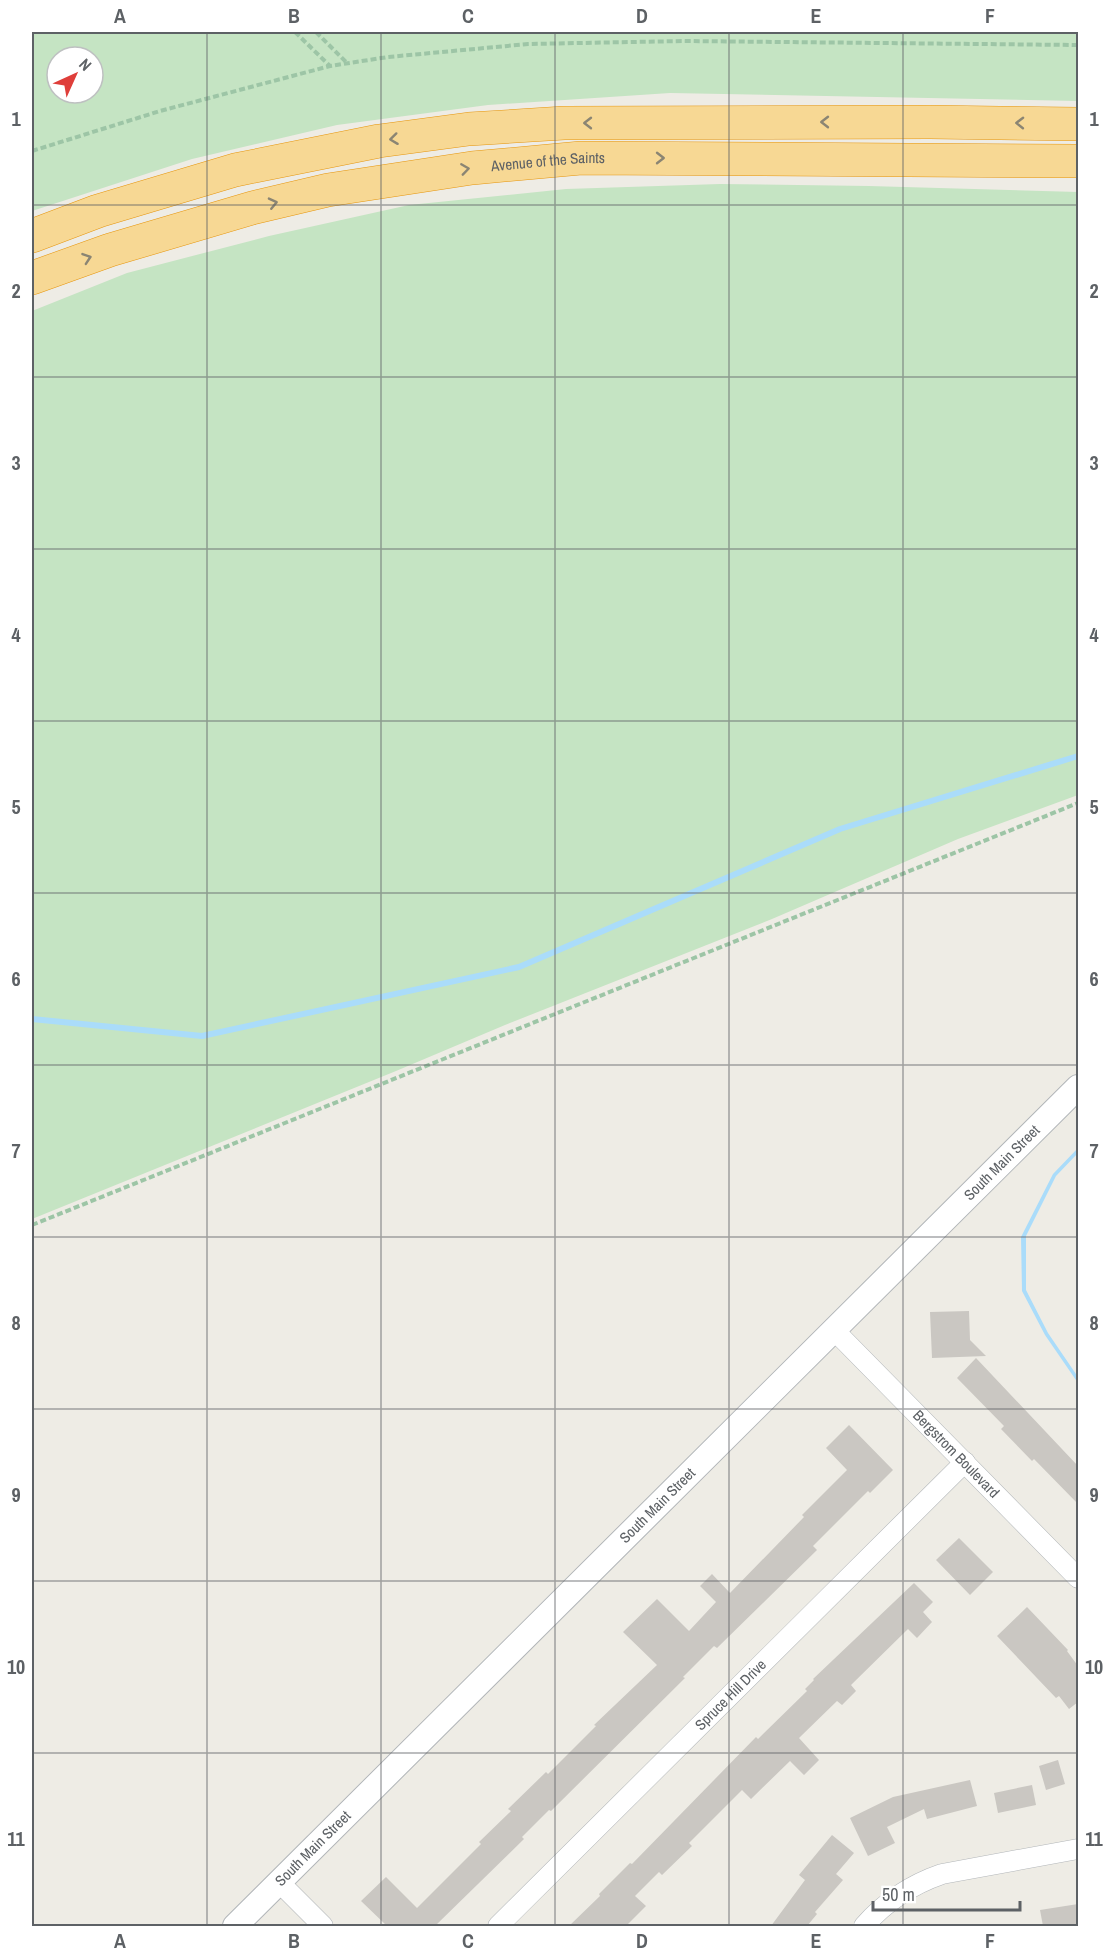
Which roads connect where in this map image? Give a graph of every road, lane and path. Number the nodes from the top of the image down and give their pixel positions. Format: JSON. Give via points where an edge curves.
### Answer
{"nodes":[{"id":1,"x":295,"y":32,"type":"edge"},
{"id":2,"x":316,"y":32,"type":"edge"},
{"id":3,"x":1078,"y":45,"type":"edge"},
{"id":4,"x":346,"y":63,"type":"junction"},
{"id":5,"x":330,"y":66,"type":"junction"},
{"id":6,"x":1078,"y":124,"type":"edge"},
{"id":7,"x":32,"y":151,"type":"edge"},
{"id":8,"x":1078,"y":161,"type":"edge"},
{"id":9,"x":32,"y":236,"type":"edge"},
{"id":10,"x":32,"y":278,"type":"edge"},
{"id":11,"x":1078,"y":803,"type":"edge"},
{"id":12,"x":1078,"y":1087,"type":"edge"},
{"id":13,"x":32,"y":1225,"type":"edge"},
{"id":14,"x":834,"y":1330,"type":"junction"},
{"id":15,"x":965,"y":1462,"type":"junction"},
{"id":16,"x":1078,"y":1578,"type":"edge"},
{"id":17,"x":1078,"y":1849,"type":"edge"},
{"id":18,"x":279,"y":1882,"type":"junction"},
{"id":19,"x":235,"y":1926,"type":"edge"},
{"id":20,"x":323,"y":1926,"type":"edge"},
{"id":21,"x":498,"y":1926,"type":"edge"},
{"id":22,"x":864,"y":1926,"type":"edge"}],
"edges":[{"from":1,"to":5,"type":"path"},
{"from":2,"to":4,"type":"path"},
{"from":3,"to":4,"type":"path","via":[[696,41],[539,44]]},
{"from":4,"to":5,"type":"path"},
{"from":5,"to":7,"type":"path","via":[[160,111]]},
{"from":6,"to":9,"type":"highway","one_way":true,"via":[[564,123],[469,129],[380,141],[235,170],[98,211]]},
{"from":10,"to":8,"type":"highway","name":"Avenue of the Saints","one_way":true,"via":[[122,246],[252,208],[328,190],[472,168],[581,158]]},
{"from":11,"to":13,"type":"path"},
{"from":12,"to":14,"type":"street","name":"South Main Street"},
{"from":14,"to":15,"type":"street","name":"Bergstrom Boulevard"},
{"from":14,"to":18,"type":"street","name":"South Main Street"},
{"from":15,"to":16,"type":"street","name":"Bergstrom Boulevard"},
{"from":15,"to":21,"type":"street","name":"Spruce Hill Drive"},
{"from":17,"to":22,"type":"street","via":[[921,1881],[881,1907]]},
{"from":18,"to":19,"type":"street","name":"South Main Street"},
{"from":18,"to":20,"type":"street"}]}
